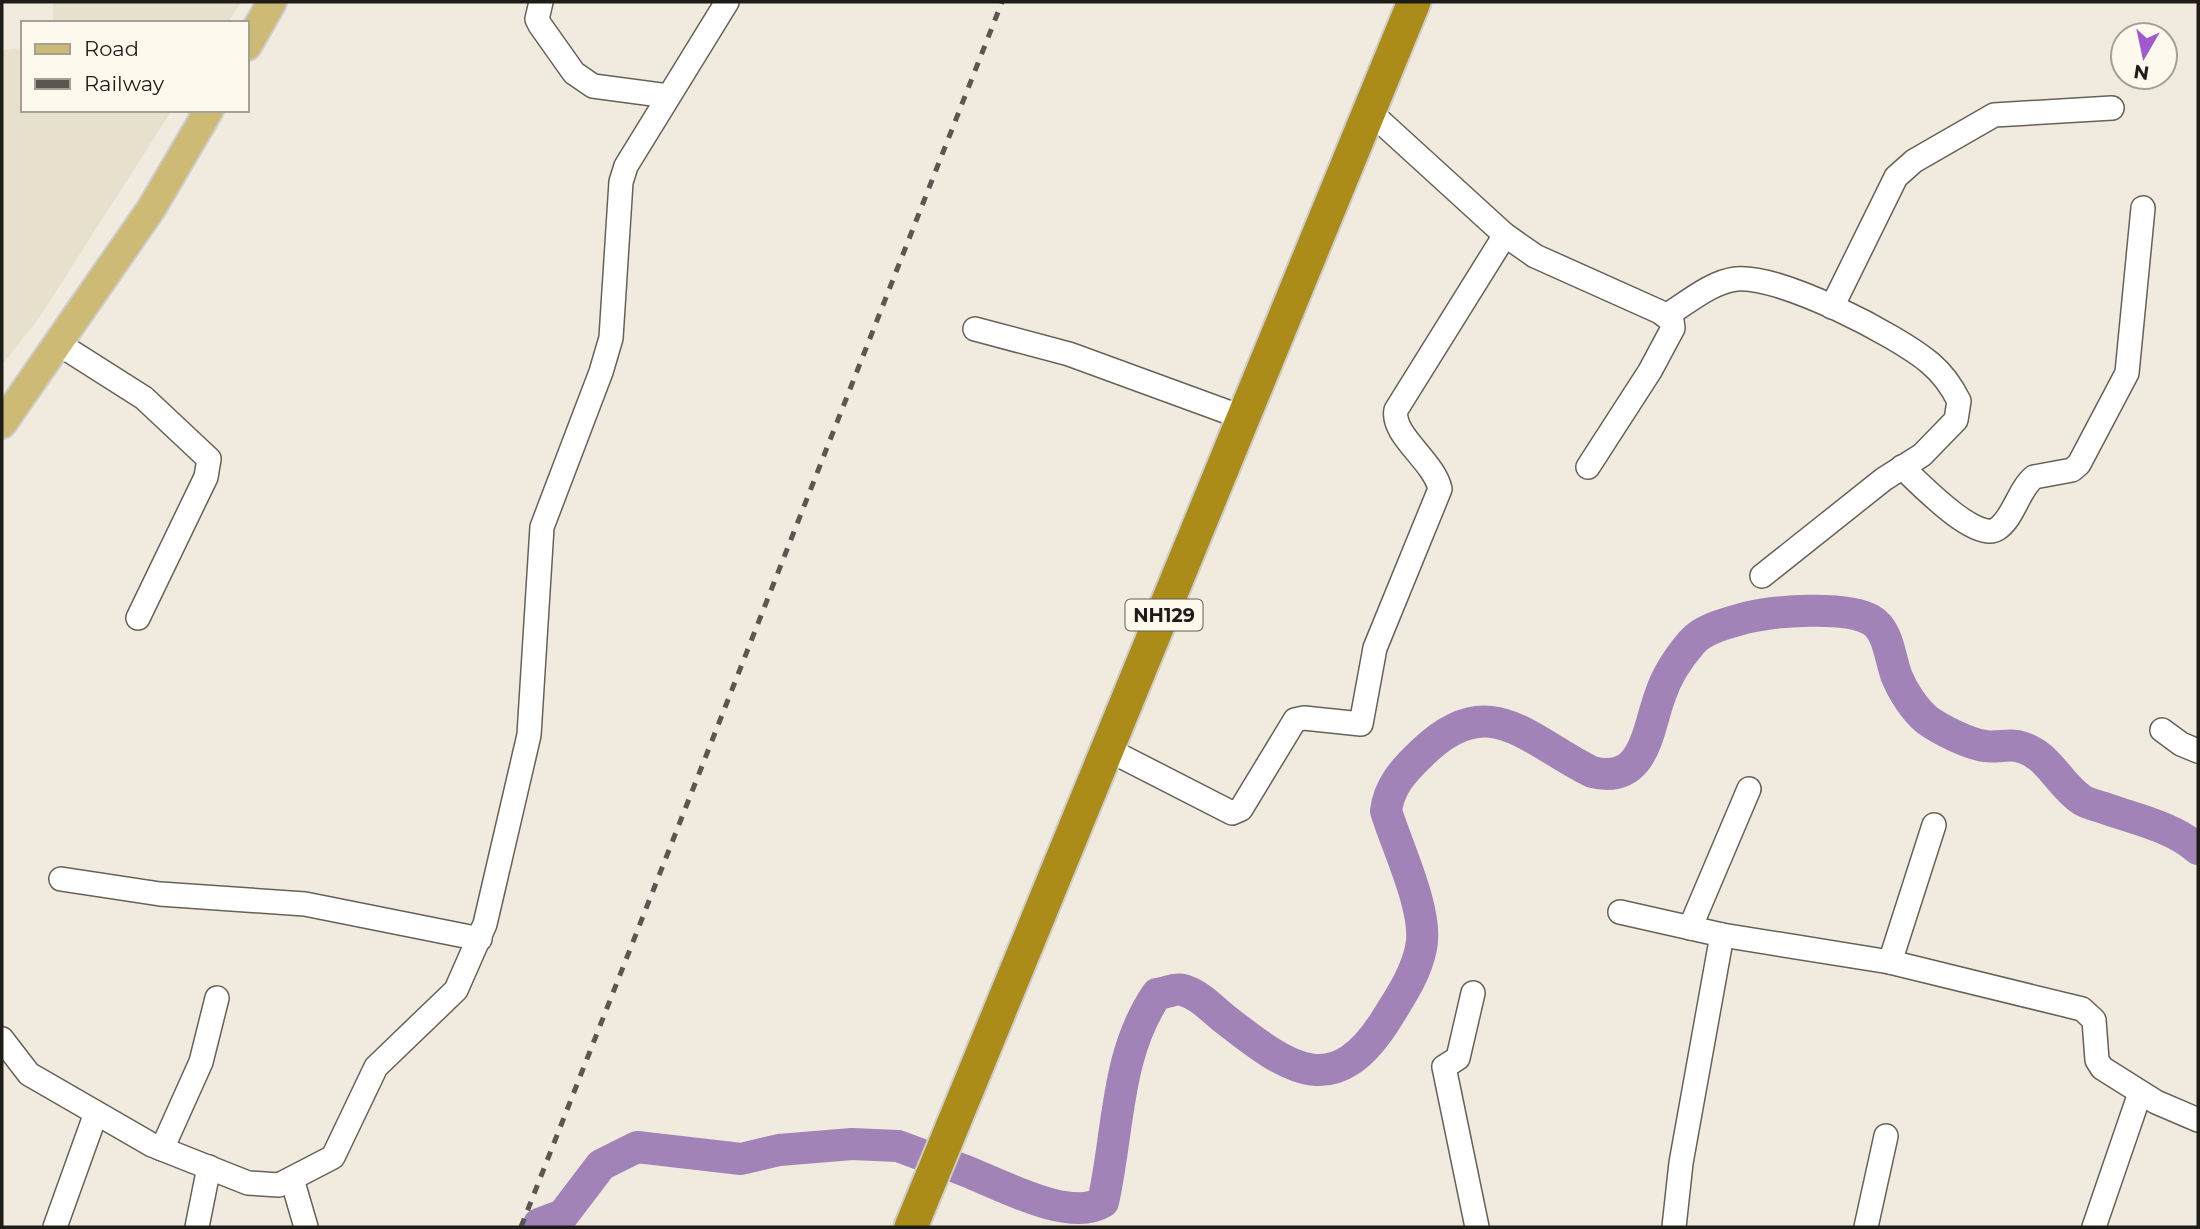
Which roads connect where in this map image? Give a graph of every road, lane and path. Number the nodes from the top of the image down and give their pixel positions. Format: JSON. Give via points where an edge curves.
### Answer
{"nodes":[{"id":1,"x":272,"y":2,"type":"edge"},
{"id":2,"x":541,"y":2,"type":"edge"},
{"id":3,"x":727,"y":2,"type":"edge"},
{"id":4,"x":1414,"y":2,"type":"edge"},
{"id":5,"x":248,"y":44,"type":"edge"},
{"id":6,"x":668,"y":96,"type":"junction"},
{"id":7,"x":2112,"y":108,"type":"dead end"},
{"id":8,"x":1369,"y":111,"type":"junction"},
{"id":9,"x":208,"y":112,"type":"edge"},
{"id":10,"x":2144,"y":208,"type":"dead end"},
{"id":11,"x":1505,"y":235,"type":"junction"},
{"id":12,"x":1832,"y":307,"type":"junction"},
{"id":13,"x":1666,"y":316,"type":"junction"},
{"id":14,"x":975,"y":329,"type":"dead end"},
{"id":15,"x":59,"y":344,"type":"junction"},
{"id":16,"x":1244,"y":418,"type":"junction"},
{"id":17,"x":2,"y":424,"type":"edge"},
{"id":18,"x":1588,"y":467,"type":"dead end"},
{"id":19,"x":1902,"y":467,"type":"junction"},
{"id":20,"x":1762,"y":576,"type":"dead end"},
{"id":21,"x":138,"y":618,"type":"dead end"},
{"id":22,"x":2162,"y":730,"type":"dead end"},
{"id":23,"x":1107,"y":749,"type":"junction"},
{"id":24,"x":2198,"y":751,"type":"edge"},
{"id":25,"x":1749,"y":789,"type":"dead end"},
{"id":26,"x":1934,"y":825,"type":"dead end"},
{"id":27,"x":61,"y":879,"type":"dead end"},
{"id":28,"x":1619,"y":912,"type":"dead end"},
{"id":29,"x":1690,"y":928,"type":"junction"},
{"id":30,"x":1722,"y":935,"type":"junction"},
{"id":31,"x":480,"y":939,"type":"junction"},
{"id":32,"x":1890,"y":962,"type":"junction"},
{"id":33,"x":1473,"y":993,"type":"dead end"},
{"id":34,"x":217,"y":998,"type":"dead end"},
{"id":35,"x":2,"y":1039,"type":"edge"},
{"id":36,"x":2140,"y":1093,"type":"junction"},
{"id":37,"x":96,"y":1113,"type":"junction"},
{"id":38,"x":2198,"y":1120,"type":"edge"},
{"id":39,"x":1886,"y":1136,"type":"dead end"},
{"id":40,"x":162,"y":1149,"type":"junction"},
{"id":41,"x":209,"y":1167,"type":"junction"},
{"id":42,"x":292,"y":1179,"type":"junction"},
{"id":43,"x":55,"y":1227,"type":"edge"},
{"id":44,"x":197,"y":1227,"type":"edge"},
{"id":45,"x":306,"y":1227,"type":"edge"},
{"id":46,"x":911,"y":1227,"type":"edge"},
{"id":47,"x":1478,"y":1227,"type":"edge"},
{"id":48,"x":1674,"y":1227,"type":"edge"},
{"id":49,"x":1866,"y":1227,"type":"edge"},
{"id":50,"x":2094,"y":1227,"type":"edge"}],
"edges":[{"from":1,"to":5,"type":"main road"},
{"from":2,"to":6,"type":"street","via":[[537,19],[574,74],[593,86]]},
{"from":3,"to":6,"type":"street"},
{"from":4,"to":8,"type":"highway","number":"NH129"},
{"from":6,"to":31,"type":"street","via":[[621,182],[611,338],[542,527],[529,735]]},
{"from":7,"to":12,"type":"street","via":[[1994,115],[1914,161],[1896,177]]},
{"from":8,"to":11,"type":"street"},
{"from":8,"to":16,"type":"highway","number":"NH129"},
{"from":9,"to":15,"type":"main road","via":[[151,209]]},
{"from":10,"to":19,"type":"street","via":[[2127,373],[2079,464],[2072,470],[2034,477],[2005,520],[1988,532],[1972,529]]},
{"from":11,"to":13,"type":"street","via":[[1535,256]]},
{"from":11,"to":23,"type":"street","via":[[1396,410],[1398,429],[1430,464],[1440,489],[1375,648],[1361,724],[1295,720],[1241,809],[1232,813]]},
{"from":12,"to":13,"type":"street","via":[[1811,296],[1748,278],[1717,285]]},
{"from":12,"to":19,"type":"street","via":[[1914,351],[1942,374],[1959,401],[1956,420],[1944,435]]},
{"from":13,"to":18,"type":"street","via":[[1673,328]]},
{"from":14,"to":16,"type":"street","via":[[1069,354]]},
{"from":15,"to":17,"type":"main road"},
{"from":15,"to":21,"type":"street","via":[[144,398],[209,459],[206,477]]},
{"from":16,"to":23,"type":"highway","number":"NH129"},
{"from":19,"to":20,"type":"street"},
{"from":22,"to":24,"type":"street"},
{"from":23,"to":46,"type":"highway","number":"NH129"},
{"from":25,"to":29,"type":"street"},
{"from":26,"to":32,"type":"street"},
{"from":27,"to":31,"type":"street","via":[[160,894],[305,904]]},
{"from":28,"to":29,"type":"street"},
{"from":29,"to":30,"type":"street"},
{"from":30,"to":32,"type":"street"},
{"from":30,"to":48,"type":"street"},
{"from":31,"to":42,"type":"street","via":[[456,989],[376,1067],[333,1157]]},
{"from":32,"to":36,"type":"street","via":[[2082,1009],[2094,1020],[2098,1063]]},
{"from":33,"to":47,"type":"street","via":[[1458,1058],[1444,1068]]},
{"from":34,"to":40,"type":"street","via":[[203,1058]]},
{"from":35,"to":37,"type":"street","via":[[29,1074]]},
{"from":36,"to":38,"type":"street"},
{"from":36,"to":50,"type":"street"},
{"from":37,"to":40,"type":"street"},
{"from":37,"to":43,"type":"street"},
{"from":39,"to":49,"type":"street"},
{"from":40,"to":41,"type":"street"},
{"from":41,"to":42,"type":"street","via":[[248,1183],[279,1185]]},
{"from":41,"to":44,"type":"street"},
{"from":42,"to":45,"type":"street"}]}
